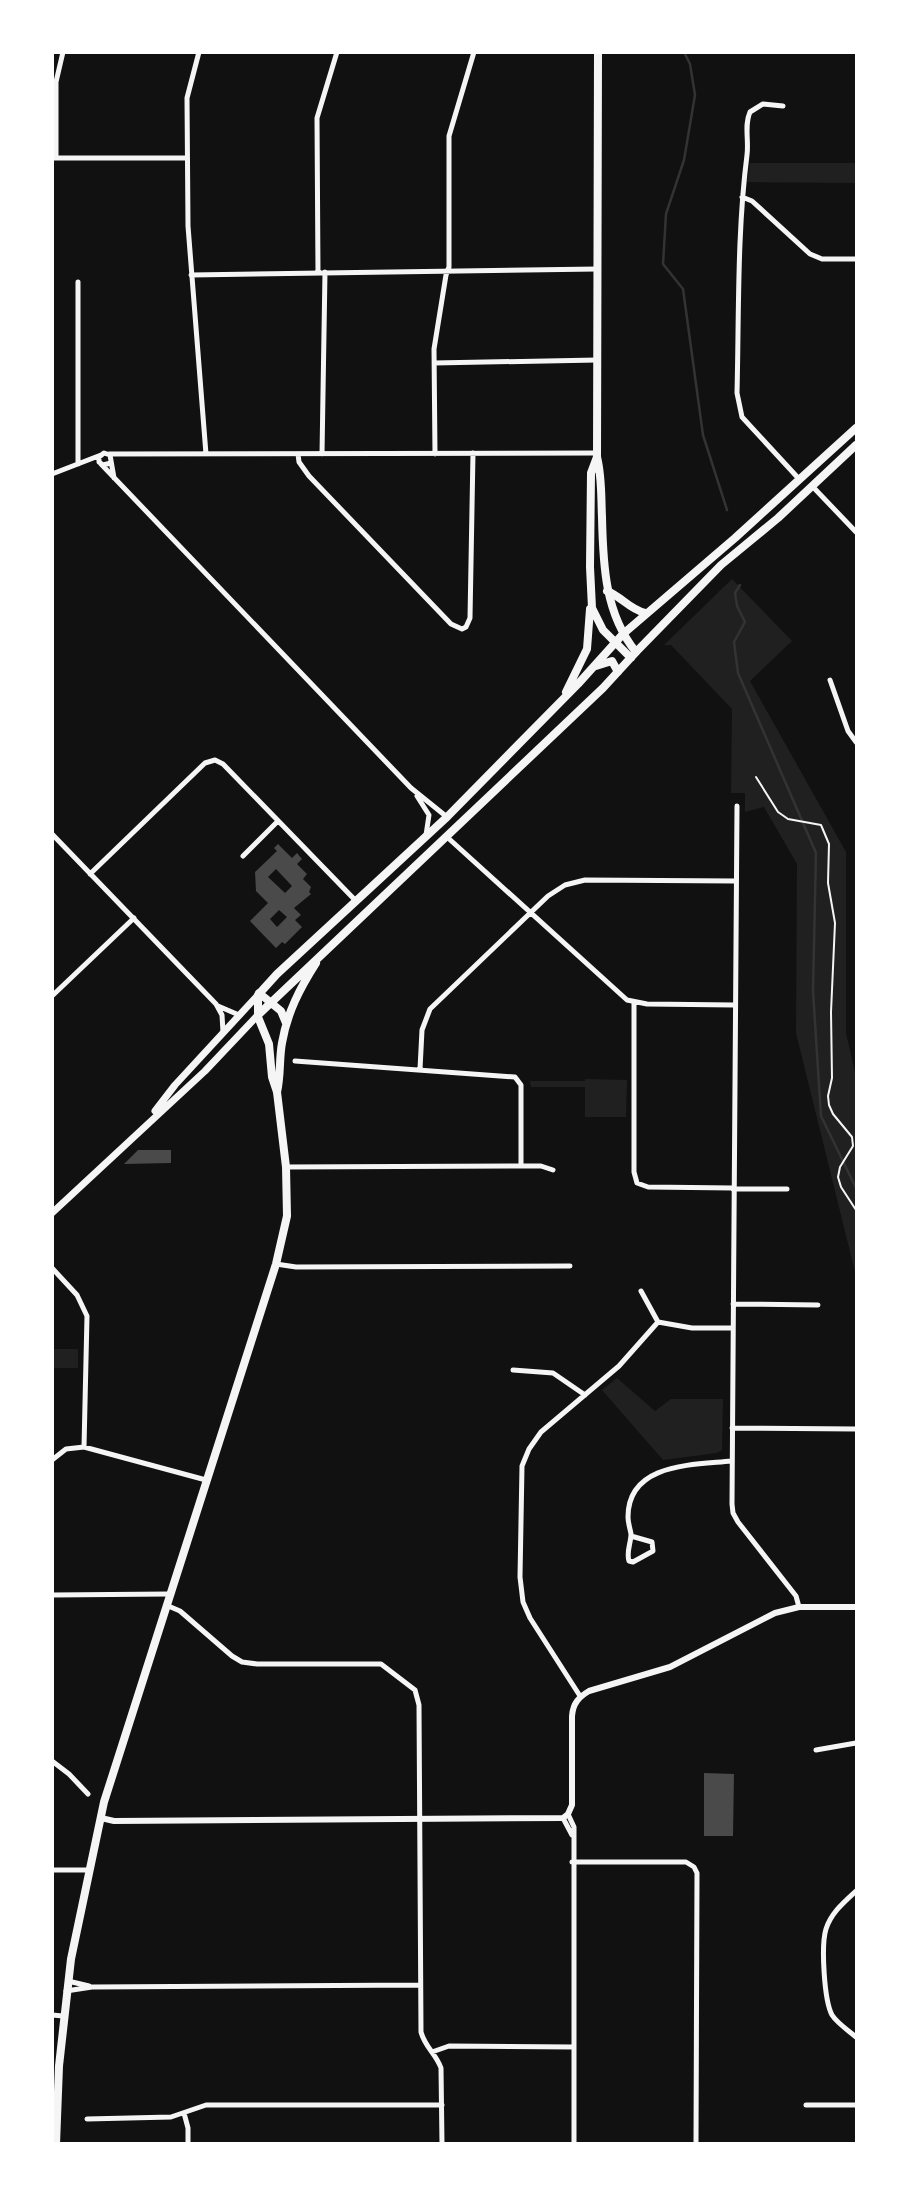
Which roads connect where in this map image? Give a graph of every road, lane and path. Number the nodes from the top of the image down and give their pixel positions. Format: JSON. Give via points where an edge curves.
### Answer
{"nodes":[{"id":1,"x":63,"y":52,"type":"edge"},
{"id":2,"x":200,"y":52,"type":"edge"},
{"id":3,"x":337,"y":52,"type":"edge"},
{"id":4,"x":474,"y":52,"type":"edge"},
{"id":5,"x":598,"y":52,"type":"edge"},
{"id":6,"x":783,"y":106,"type":"dead end"},
{"id":7,"x":54,"y":158,"type":"edge"},
{"id":8,"x":187,"y":158,"type":"junction"},
{"id":9,"x":742,"y":197,"type":"junction"},
{"id":10,"x":856,"y":259,"type":"edge"},
{"id":11,"x":597,"y":269,"type":"junction"},
{"id":12,"x":448,"y":271,"type":"junction"},
{"id":13,"x":322,"y":272,"type":"junction"},
{"id":14,"x":191,"y":275,"type":"junction"},
{"id":15,"x":78,"y":282,"type":"dead end"},
{"id":16,"x":597,"y":360,"type":"junction"},
{"id":17,"x":434,"y":363,"type":"junction"},
{"id":18,"x":856,"y":428,"type":"edge"},
{"id":19,"x":856,"y":446,"type":"edge"},
{"id":20,"x":473,"y":453,"type":"junction"},
{"id":21,"x":108,"y":454,"type":"junction"},
{"id":22,"x":205,"y":454,"type":"junction"},
{"id":23,"x":298,"y":454,"type":"junction"},
{"id":24,"x":322,"y":454,"type":"junction"},
{"id":25,"x":435,"y":454,"type":"junction"},
{"id":26,"x":101,"y":455,"type":"junction"},
{"id":27,"x":131,"y":455,"type":"junction"},
{"id":28,"x":597,"y":455,"type":"junction"},
{"id":29,"x":111,"y":462,"type":"junction"},
{"id":30,"x":78,"y":464,"type":"junction"},
{"id":31,"x":101,"y":464,"type":"junction"},
{"id":32,"x":52,"y":474,"type":"edge"},
{"id":33,"x":115,"y":479,"type":"junction"},
{"id":34,"x":800,"y":480,"type":"junction"},
{"id":35,"x":813,"y":487,"type":"junction"},
{"id":36,"x":856,"y":532,"type":"edge"},
{"id":37,"x":607,"y":590,"type":"junction"},
{"id":38,"x":590,"y":594,"type":"junction"},
{"id":39,"x":645,"y":613,"type":"junction"},
{"id":40,"x":623,"y":634,"type":"junction"},
{"id":41,"x":615,"y":642,"type":"junction"},
{"id":42,"x":634,"y":655,"type":"junction"},
{"id":43,"x":594,"y":667,"type":"junction"},
{"id":44,"x":618,"y":671,"type":"junction"},
{"id":45,"x":830,"y":680,"type":"dead end"},
{"id":46,"x":561,"y":701,"type":"junction"},
{"id":47,"x":856,"y":742,"type":"edge"},
{"id":48,"x":756,"y":777,"type":"dead end"},
{"id":49,"x":411,"y":788,"type":"junction"},
{"id":50,"x":737,"y":806,"type":"dead end"},
{"id":51,"x":447,"y":817,"type":"junction"},
{"id":52,"x":278,"y":821,"type":"junction"},
{"id":53,"x":52,"y":834,"type":"edge"},
{"id":54,"x":425,"y":837,"type":"junction"},
{"id":55,"x":447,"y":837,"type":"junction"},
{"id":56,"x":243,"y":856,"type":"dead end"},
{"id":57,"x":90,"y":874,"type":"junction"},
{"id":58,"x":735,"y":881,"type":"junction"},
{"id":59,"x":356,"y":901,"type":"junction"},
{"id":60,"x":530,"y":914,"type":"junction"},
{"id":61,"x":134,"y":918,"type":"junction"},
{"id":62,"x":326,"y":949,"type":"junction"},
{"id":63,"x":277,"y":974,"type":"junction"},
{"id":64,"x":296,"y":977,"type":"junction"},
{"id":65,"x":259,"y":994,"type":"junction"},
{"id":66,"x":52,"y":996,"type":"edge"},
{"id":67,"x":271,"y":1002,"type":"junction"},
{"id":68,"x":634,"y":1002,"type":"junction"},
{"id":69,"x":216,"y":1004,"type":"junction"},
{"id":70,"x":734,"y":1004,"type":"junction"},
{"id":71,"x":239,"y":1015,"type":"junction"},
{"id":72,"x":258,"y":1015,"type":"junction"},
{"id":73,"x":285,"y":1026,"type":"junction"},
{"id":74,"x":223,"y":1032,"type":"junction"},
{"id":75,"x":295,"y":1061,"type":"dead end"},
{"id":76,"x":420,"y":1069,"type":"junction"},
{"id":77,"x":277,"y":1092,"type":"junction"},
{"id":78,"x":144,"y":1125,"type":"junction"},
{"id":79,"x":522,"y":1166,"type":"junction"},
{"id":80,"x":286,"y":1167,"type":"junction"},
{"id":81,"x":554,"y":1170,"type":"dead end"},
{"id":82,"x":733,"y":1189,"type":"junction"},
{"id":83,"x":787,"y":1189,"type":"dead end"},
{"id":84,"x":856,"y":1210,"type":"edge"},
{"id":85,"x":52,"y":1213,"type":"edge"},
{"id":86,"x":276,"y":1264,"type":"junction"},
{"id":87,"x":569,"y":1266,"type":"dead end"},
{"id":88,"x":52,"y":1268,"type":"edge"},
{"id":89,"x":640,"y":1291,"type":"dead end"},
{"id":90,"x":733,"y":1304,"type":"junction"},
{"id":91,"x":818,"y":1305,"type":"dead end"},
{"id":92,"x":658,"y":1322,"type":"junction"},
{"id":93,"x":733,"y":1328,"type":"junction"},
{"id":94,"x":513,"y":1370,"type":"dead end"},
{"id":95,"x":585,"y":1395,"type":"junction"},
{"id":96,"x":732,"y":1428,"type":"junction"},
{"id":97,"x":856,"y":1429,"type":"edge"},
{"id":98,"x":84,"y":1447,"type":"junction"},
{"id":99,"x":52,"y":1460,"type":"edge"},
{"id":100,"x":731,"y":1461,"type":"junction"},
{"id":101,"x":206,"y":1480,"type":"junction"},
{"id":102,"x":631,"y":1536,"type":"junction"},
{"id":103,"x":169,"y":1594,"type":"junction"},
{"id":104,"x":52,"y":1595,"type":"edge"},
{"id":105,"x":166,"y":1605,"type":"junction"},
{"id":106,"x":799,"y":1607,"type":"junction"},
{"id":107,"x":856,"y":1607,"type":"edge"},
{"id":108,"x":580,"y":1696,"type":"junction"},
{"id":109,"x":856,"y":1743,"type":"edge"},
{"id":110,"x":816,"y":1750,"type":"dead end"},
{"id":111,"x":52,"y":1761,"type":"edge"},
{"id":112,"x":88,"y":1794,"type":"dead end"},
{"id":113,"x":566,"y":1816,"type":"junction"},
{"id":114,"x":101,"y":1818,"type":"junction"},
{"id":115,"x":419,"y":1819,"type":"junction"},
{"id":116,"x":572,"y":1862,"type":"junction"},
{"id":117,"x":52,"y":1870,"type":"edge"},
{"id":118,"x":89,"y":1870,"type":"junction"},
{"id":119,"x":856,"y":1891,"type":"edge"},
{"id":120,"x":68,"y":1981,"type":"junction"},
{"id":121,"x":419,"y":1985,"type":"junction"},
{"id":122,"x":92,"y":1987,"type":"junction"},
{"id":123,"x":66,"y":1991,"type":"junction"},
{"id":124,"x":52,"y":2015,"type":"edge"},
{"id":125,"x":64,"y":2015,"type":"junction"},
{"id":126,"x":856,"y":2037,"type":"edge"},
{"id":127,"x":574,"y":2047,"type":"junction"},
{"id":128,"x":432,"y":2052,"type":"junction"},
{"id":129,"x":442,"y":2105,"type":"junction"},
{"id":130,"x":806,"y":2105,"type":"dead end"},
{"id":131,"x":856,"y":2105,"type":"edge"},
{"id":132,"x":184,"y":2113,"type":"junction"},
{"id":133,"x":87,"y":2119,"type":"dead end"},
{"id":134,"x":57,"y":2144,"type":"edge"},
{"id":135,"x":188,"y":2144,"type":"edge"},
{"id":136,"x":442,"y":2144,"type":"edge"},
{"id":137,"x":574,"y":2144,"type":"edge"},
{"id":138,"x":696,"y":2144,"type":"edge"}],
"edges":[{"from":1,"to":7,"type":"street","via":[[56,82]]},
{"from":2,"to":8,"type":"street","via":[[187,98]]},
{"from":3,"to":13,"type":"street","via":[[317,118]]},
{"from":4,"to":12,"type":"street","via":[[449,136]]},
{"from":5,"to":11,"type":"main road"},
{"from":6,"to":9,"type":"street","via":[[763,104],[750,112]]},
{"from":7,"to":8,"type":"street"},
{"from":8,"to":14,"type":"street"},
{"from":9,"to":10,"type":"street","via":[[810,254],[822,259]]},
{"from":9,"to":34,"type":"street","via":[[738,408],[741,417]]},
{"from":11,"to":12,"type":"street"},
{"from":11,"to":16,"type":"main road"},
{"from":12,"to":13,"type":"street"},
{"from":12,"to":17,"type":"street"},
{"from":13,"to":14,"type":"street"},
{"from":13,"to":24,"type":"street"},
{"from":14,"to":22,"type":"street"},
{"from":15,"to":30,"type":"street"},
{"from":16,"to":17,"type":"street"},
{"from":16,"to":28,"type":"main road"},
{"from":17,"to":25,"type":"street"},
{"from":18,"to":34,"type":"main road"},
{"from":19,"to":35,"type":"main road"},
{"from":20,"to":23,"type":"street","via":[[470,616],[464,629],[451,624],[309,476]]},
{"from":20,"to":25,"type":"street"},
{"from":20,"to":28,"type":"street"},
{"from":21,"to":26,"type":"street"},
{"from":21,"to":27,"type":"street"},
{"from":21,"to":29,"type":"street"},
{"from":22,"to":23,"type":"street"},
{"from":22,"to":27,"type":"street"},
{"from":23,"to":24,"type":"street"},
{"from":24,"to":25,"type":"street"},
{"from":26,"to":30,"type":"street"},
{"from":26,"to":31,"type":"street"},
{"from":27,"to":29,"type":"street"},
{"from":28,"to":37,"type":"main road","via":[[602,474]]},
{"from":28,"to":38,"type":"main road","via":[[591,473]]},
{"from":29,"to":31,"type":"street"},
{"from":29,"to":33,"type":"street"},
{"from":30,"to":31,"type":"street"},
{"from":30,"to":32,"type":"street"},
{"from":31,"to":33,"type":"street"},
{"from":33,"to":49,"type":"street"},
{"from":34,"to":39,"type":"main road"},
{"from":35,"to":36,"type":"street"},
{"from":35,"to":42,"type":"main road","via":[[721,565]]},
{"from":37,"to":39,"type":"main road"},
{"from":37,"to":40,"type":"main road"},
{"from":38,"to":41,"type":"main road","via":[[596,619]]},
{"from":38,"to":46,"type":"main road","via":[[587,649]]},
{"from":39,"to":40,"type":"main road"},
{"from":40,"to":41,"type":"main road"},
{"from":40,"to":42,"type":"main road"},
{"from":41,"to":42,"type":"main road"},
{"from":41,"to":43,"type":"main road"},
{"from":42,"to":44,"type":"main road"},
{"from":43,"to":44,"type":"main road","via":[[611,661]]},
{"from":43,"to":46,"type":"main road"},
{"from":44,"to":55,"type":"main road"},
{"from":45,"to":47,"type":"street","via":[[848,732]]},
{"from":46,"to":51,"type":"main road"},
{"from":48,"to":84,"type":"path","via":[[778,812],[788,819],[821,825],[829,844],[835,939],[828,1096],[834,1114],[852,1137],[853,1146],[838,1177]]},
{"from":49,"to":51,"type":"street"},
{"from":49,"to":54,"type":"street","via":[[429,815]]},
{"from":50,"to":58,"type":"street"},
{"from":51,"to":54,"type":"main road"},
{"from":52,"to":56,"type":"street"},
{"from":52,"to":57,"type":"street","via":[[221,762],[208,761]]},
{"from":52,"to":59,"type":"street"},
{"from":53,"to":57,"type":"street"},
{"from":54,"to":59,"type":"main road"},
{"from":55,"to":60,"type":"street"},
{"from":55,"to":62,"type":"main road"},
{"from":57,"to":61,"type":"street"},
{"from":58,"to":60,"type":"street","via":[[579,881],[554,891]]},
{"from":58,"to":70,"type":"street"},
{"from":59,"to":63,"type":"main road"},
{"from":60,"to":68,"type":"street","via":[[619,994]]},
{"from":60,"to":76,"type":"street","via":[[430,1009],[422,1030]]},
{"from":61,"to":66,"type":"street"},
{"from":61,"to":69,"type":"street"},
{"from":62,"to":64,"type":"main road"},
{"from":62,"to":73,"type":"main road","via":[[298,992]]},
{"from":63,"to":64,"type":"main road","via":[[284,980]]},
{"from":63,"to":65,"type":"main road"},
{"from":64,"to":67,"type":"main road"},
{"from":65,"to":67,"type":"main road"},
{"from":65,"to":71,"type":"main road"},
{"from":65,"to":72,"type":"main road"},
{"from":67,"to":72,"type":"main road"},
{"from":67,"to":73,"type":"main road","via":[[284,1015]]},
{"from":68,"to":70,"type":"street"},
{"from":68,"to":82,"type":"street","via":[[637,1183]]},
{"from":69,"to":71,"type":"street"},
{"from":69,"to":74,"type":"street"},
{"from":70,"to":82,"type":"street"},
{"from":71,"to":74,"type":"main road"},
{"from":72,"to":77,"type":"main road","via":[[269,1044]]},
{"from":72,"to":78,"type":"main road"},
{"from":73,"to":77,"type":"main road"},
{"from":74,"to":78,"type":"main road"},
{"from":75,"to":76,"type":"street"},
{"from":76,"to":79,"type":"street","via":[[518,1079]]},
{"from":77,"to":80,"type":"main road"},
{"from":78,"to":85,"type":"main road"},
{"from":79,"to":80,"type":"street"},
{"from":79,"to":81,"type":"street"},
{"from":80,"to":86,"type":"main road","via":[[287,1216]]},
{"from":82,"to":83,"type":"street"},
{"from":82,"to":90,"type":"street"},
{"from":86,"to":87,"type":"street"},
{"from":86,"to":101,"type":"main road"},
{"from":88,"to":98,"type":"street","via":[[77,1295],[87,1316]]},
{"from":89,"to":92,"type":"street"},
{"from":90,"to":91,"type":"street"},
{"from":90,"to":93,"type":"street"},
{"from":92,"to":93,"type":"street"},
{"from":92,"to":95,"type":"street","via":[[619,1366]]},
{"from":93,"to":96,"type":"street"},
{"from":94,"to":95,"type":"street","via":[[553,1373]]},
{"from":95,"to":108,"type":"street","via":[[535,1440],[522,1466],[520,1487],[523,1602]]},
{"from":96,"to":97,"type":"street"},
{"from":96,"to":100,"type":"street"},
{"from":98,"to":99,"type":"street","via":[[66,1449]]},
{"from":98,"to":101,"type":"street"},
{"from":100,"to":102,"type":"street","via":[[665,1469],[648,1477],[634,1493],[628,1516]]},
{"from":100,"to":106,"type":"street","via":[[733,1513],[796,1596]]},
{"from":101,"to":103,"type":"main road"},
{"from":102,"to":102,"type":"street","via":[[652,1542],[653,1550],[629,1561]]},
{"from":103,"to":104,"type":"street"},
{"from":103,"to":105,"type":"main road"},
{"from":105,"to":114,"type":"main road"},
{"from":105,"to":115,"type":"street","via":[[180,1611],[242,1662],[382,1664],[411,1686],[419,1700]]},
{"from":106,"to":107,"type":"street"},
{"from":106,"to":108,"type":"street","via":[[775,1613],[670,1667]]},
{"from":108,"to":113,"type":"street","via":[[572,1710],[572,1805]]},
{"from":109,"to":110,"type":"street"},
{"from":111,"to":112,"type":"street"},
{"from":113,"to":115,"type":"street"},
{"from":113,"to":116,"type":"street"},
{"from":114,"to":115,"type":"street"},
{"from":114,"to":118,"type":"main road"},
{"from":115,"to":121,"type":"street"},
{"from":116,"to":127,"type":"street"},
{"from":116,"to":138,"type":"street","via":[[686,1861],[697,1873]]},
{"from":117,"to":118,"type":"street"},
{"from":118,"to":120,"type":"main road"},
{"from":119,"to":126,"type":"street","via":[[838,1908],[825,1930],[824,1975],[832,2017]]},
{"from":120,"to":122,"type":"street"},
{"from":120,"to":123,"type":"main road"},
{"from":121,"to":122,"type":"street"},
{"from":121,"to":128,"type":"street","via":[[421,2032]]},
{"from":122,"to":123,"type":"street"},
{"from":123,"to":125,"type":"main road"},
{"from":124,"to":125,"type":"street"},
{"from":125,"to":134,"type":"main road"},
{"from":127,"to":128,"type":"street","via":[[449,2046]]},
{"from":127,"to":137,"type":"street"},
{"from":128,"to":129,"type":"street","via":[[442,2068]]},
{"from":129,"to":132,"type":"street","via":[[206,2105]]},
{"from":129,"to":136,"type":"street"},
{"from":130,"to":131,"type":"street"},
{"from":132,"to":133,"type":"street"},
{"from":132,"to":135,"type":"street"}]}
